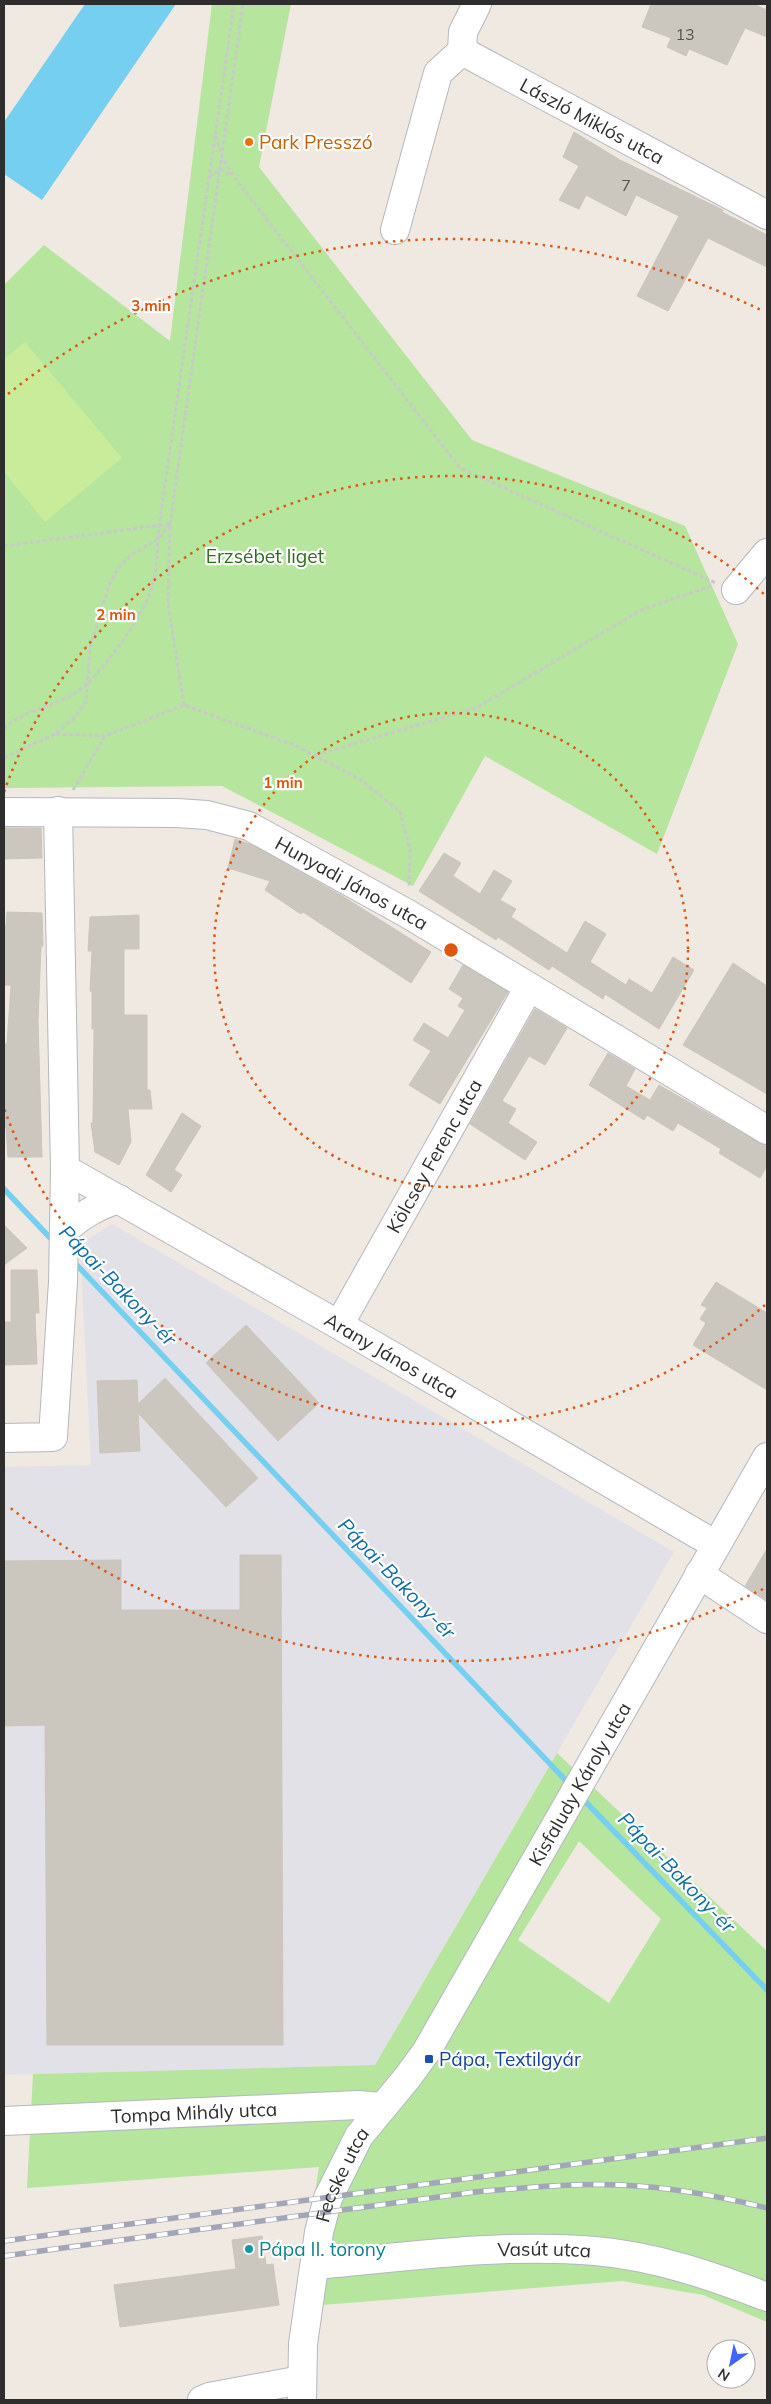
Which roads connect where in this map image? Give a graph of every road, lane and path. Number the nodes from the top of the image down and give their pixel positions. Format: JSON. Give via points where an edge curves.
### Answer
{"nodes":[{"id":1,"x":234,"y":4,"type":"edge"},
{"id":2,"x":243,"y":4,"type":"edge"},
{"id":3,"x":477,"y":4,"type":"edge"},
{"id":4,"x":462,"y":41,"type":"junction"},
{"id":5,"x":215,"y":133,"type":"junction"},
{"id":6,"x":222,"y":157,"type":"junction"},
{"id":7,"x":220,"y":169,"type":"junction"},
{"id":8,"x":234,"y":177,"type":"junction"},
{"id":9,"x":209,"y":178,"type":"junction"},
{"id":10,"x":767,"y":214,"type":"edge"},
{"id":11,"x":395,"y":230,"type":"dead end"},
{"id":12,"x":170,"y":524,"type":"junction"},
{"id":13,"x":159,"y":526,"type":"junction"},
{"id":14,"x":158,"y":539,"type":"junction"},
{"id":15,"x":4,"y":546,"type":"edge"},
{"id":16,"x":767,"y":553,"type":"edge"},
{"id":17,"x":727,"y":587,"type":"junction"},
{"id":18,"x":89,"y":680,"type":"junction"},
{"id":19,"x":184,"y":704,"type":"junction"},
{"id":20,"x":4,"y":730,"type":"edge"},
{"id":21,"x":55,"y":734,"type":"junction"},
{"id":22,"x":105,"y":736,"type":"junction"},
{"id":23,"x":316,"y":755,"type":"junction"},
{"id":24,"x":4,"y":758,"type":"edge"},
{"id":25,"x":86,"y":770,"type":"dead end"},
{"id":26,"x":58,"y":811,"type":"junction"},
{"id":27,"x":4,"y":812,"type":"edge"},
{"id":28,"x":408,"y":914,"type":"junction"},
{"id":29,"x":529,"y":987,"type":"junction"},
{"id":30,"x":767,"y":1130,"type":"edge"},
{"id":31,"x":65,"y":1169,"type":"junction"},
{"id":32,"x":119,"y":1199,"type":"junction"},
{"id":33,"x":64,"y":1231,"type":"junction"},
{"id":34,"x":339,"y":1325,"type":"junction"},
{"id":35,"x":4,"y":1438,"type":"edge"},
{"id":36,"x":767,"y":1457,"type":"edge"},
{"id":37,"x":716,"y":1545,"type":"junction"},
{"id":38,"x":699,"y":1574,"type":"junction"},
{"id":39,"x":767,"y":1619,"type":"edge"},
{"id":40,"x":383,"y":2107,"type":"junction"},
{"id":41,"x":4,"y":2121,"type":"edge"},
{"id":42,"x":315,"y":2265,"type":"junction"},
{"id":43,"x":767,"y":2297,"type":"edge"},
{"id":44,"x":302,"y":2390,"type":"edge"},
{"id":45,"x":202,"y":2400,"type":"edge"}],
"edges":[{"from":1,"to":5,"type":"path"},
{"from":2,"to":6,"type":"path"},
{"from":3,"to":4,"type":"street"},
{"from":4,"to":10,"type":"street","name":"László Miklós utca"},
{"from":4,"to":11,"type":"street","via":[[438,73]]},
{"from":5,"to":6,"type":"path"},
{"from":5,"to":9,"type":"path"},
{"from":6,"to":7,"type":"path"},
{"from":6,"to":8,"type":"path"},
{"from":7,"to":8,"type":"path"},
{"from":7,"to":9,"type":"path"},
{"from":7,"to":12,"type":"path"},
{"from":8,"to":17,"type":"path","via":[[460,468]]},
{"from":9,"to":13,"type":"path"},
{"from":12,"to":13,"type":"path"},
{"from":12,"to":14,"type":"path"},
{"from":12,"to":19,"type":"path","via":[[168,602]]},
{"from":13,"to":14,"type":"path"},
{"from":13,"to":15,"type":"path"},
{"from":14,"to":18,"type":"path","via":[[151,591],[115,652]]},
{"from":14,"to":18,"type":"path","via":[[118,567],[109,585],[90,648]]},
{"from":16,"to":17,"type":"street"},
{"from":17,"to":23,"type":"path","via":[[641,610],[476,708]]},
{"from":18,"to":20,"type":"path","via":[[75,693],[32,712]]},
{"from":18,"to":21,"type":"path","via":[[86,702],[74,718]]},
{"from":19,"to":22,"type":"path"},
{"from":19,"to":23,"type":"path"},
{"from":21,"to":22,"type":"path"},
{"from":21,"to":24,"type":"path"},
{"from":22,"to":25,"type":"path"},
{"from":23,"to":28,"type":"path","via":[[360,779],[400,812],[410,850]]},
{"from":26,"to":27,"type":"street","name":"Hunyadi János utca"},
{"from":26,"to":28,"type":"street","name":"Hunyadi János utca","via":[[177,813],[228,820],[268,835]]},
{"from":26,"to":31,"type":"street"},
{"from":28,"to":29,"type":"street","name":"Hunyadi János utca"},
{"from":29,"to":30,"type":"street","name":"Hunyadi János utca"},
{"from":29,"to":34,"type":"street","name":"Kölcsey Ferenc utca"},
{"from":31,"to":32,"type":"street","name":"Arany János utca"},
{"from":31,"to":33,"type":"street"},
{"from":32,"to":33,"type":"street","via":[[101,1204],[78,1217]]},
{"from":32,"to":34,"type":"street","name":"Arany János utca"},
{"from":33,"to":35,"type":"street","via":[[53,1438]]},
{"from":34,"to":37,"type":"street","name":"Arany János utca"},
{"from":36,"to":37,"type":"street","name":"Kisfaludy Károly utca"},
{"from":37,"to":38,"type":"street","name":"Kisfaludy Károly utca"},
{"from":38,"to":39,"type":"street"},
{"from":38,"to":40,"type":"street","name":"Kisfaludy Károly utca","via":[[426,2052]]},
{"from":40,"to":41,"type":"street","name":"Tompa Mihály utca","via":[[358,2105]]},
{"from":40,"to":42,"type":"street","name":"Fecske utca","via":[[359,2136],[328,2198]]},
{"from":42,"to":43,"type":"street","name":"Vasút utca","via":[[519,2248],[597,2251],[675,2266]]},
{"from":42,"to":44,"type":"street","name":"Fecske utca","via":[[304,2344]]},
{"from":44,"to":45,"type":"street","via":[[209,2396]]}]}
